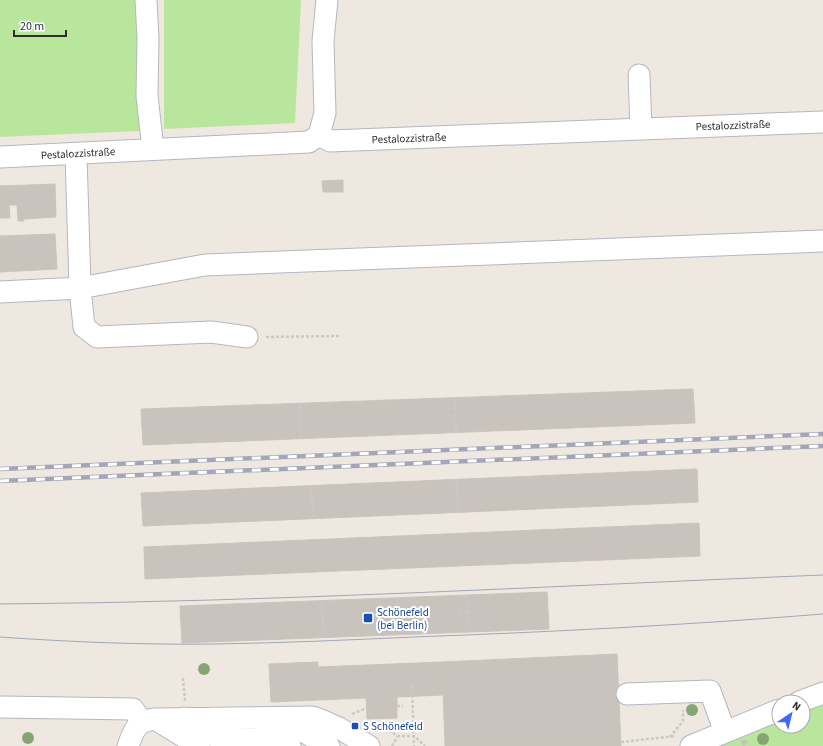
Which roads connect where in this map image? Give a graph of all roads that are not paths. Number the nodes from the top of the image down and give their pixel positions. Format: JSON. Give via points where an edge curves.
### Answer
{"nodes":[{"id":1,"x":146,"y":0,"type":"edge"},
{"id":2,"x":327,"y":0,"type":"edge"},
{"id":3,"x":639,"y":75,"type":"dead end"},
{"id":4,"x":823,"y":122,"type":"edge"},
{"id":5,"x":641,"y":129,"type":"junction"},
{"id":6,"x":319,"y":135,"type":"junction"},
{"id":7,"x":153,"y":149,"type":"junction"},
{"id":8,"x":76,"y":154,"type":"junction"},
{"id":9,"x":0,"y":157,"type":"edge"},
{"id":10,"x":823,"y":241,"type":"edge"},
{"id":11,"x":80,"y":288,"type":"junction"},
{"id":12,"x":0,"y":292,"type":"edge"},
{"id":13,"x":247,"y":337,"type":"road end"},
{"id":14,"x":823,"y":693,"type":"edge"},
{"id":15,"x":627,"y":694,"type":"dead end"},
{"id":16,"x":811,"y":698,"type":"edge"},
{"id":17,"x":0,"y":707,"type":"edge"},
{"id":18,"x":185,"y":711,"type":"junction"},
{"id":19,"x":771,"y":713,"type":"edge"},
{"id":20,"x":279,"y":717,"type":"junction"},
{"id":21,"x":213,"y":718,"type":"junction"},
{"id":22,"x":244,"y":718,"type":"junction"},
{"id":23,"x":149,"y":720,"type":"junction"},
{"id":24,"x":725,"y":732,"type":"junction"},
{"id":25,"x":695,"y":745,"type":"edge"},
{"id":26,"x":128,"y":746,"type":"edge"},
{"id":27,"x":199,"y":746,"type":"edge"},
{"id":28,"x":230,"y":746,"type":"edge"},
{"id":29,"x":262,"y":746,"type":"edge"},
{"id":30,"x":290,"y":746,"type":"edge"},
{"id":31,"x":329,"y":746,"type":"edge"},
{"id":32,"x":369,"y":746,"type":"edge"}],
"edges":[{"from":1,"to":7,"type":"street","via":[[147,96]]},
{"from":2,"to":6,"type":"street","via":[[323,41],[325,113]]},
{"from":3,"to":5,"type":"street"},
{"from":4,"to":5,"type":"street","name":"Pestalozzistraße"},
{"from":5,"to":6,"type":"street","name":"Pestalozzistraße","via":[[330,141]]},
{"from":6,"to":7,"type":"street","name":"Pestalozzistraße","via":[[309,142]]},
{"from":7,"to":8,"type":"street","name":"Pestalozzistraße"},
{"from":8,"to":9,"type":"street","name":"Pestalozzistraße"},
{"from":8,"to":11,"type":"street"},
{"from":10,"to":11,"type":"street","via":[[206,265]]},
{"from":11,"to":12,"type":"street"},
{"from":11,"to":13,"type":"street","via":[[84,326],[97,338],[211,332]]},
{"from":14,"to":16,"type":"street"},
{"from":15,"to":24,"type":"street","via":[[710,691]]},
{"from":17,"to":23,"type":"street","via":[[132,708]]},
{"from":18,"to":21,"type":"street"},
{"from":18,"to":23,"type":"street"},
{"from":18,"to":28,"type":"street"},
{"from":19,"to":24,"type":"street"},
{"from":20,"to":22,"type":"street"},
{"from":20,"to":31,"type":"street"},
{"from":20,"to":32,"type":"street","via":[[321,720]]},
{"from":21,"to":22,"type":"street"},
{"from":21,"to":29,"type":"street"},
{"from":22,"to":30,"type":"street"},
{"from":23,"to":26,"type":"street","via":[[136,729]]},
{"from":23,"to":27,"type":"street"},
{"from":24,"to":25,"type":"street"}]}
